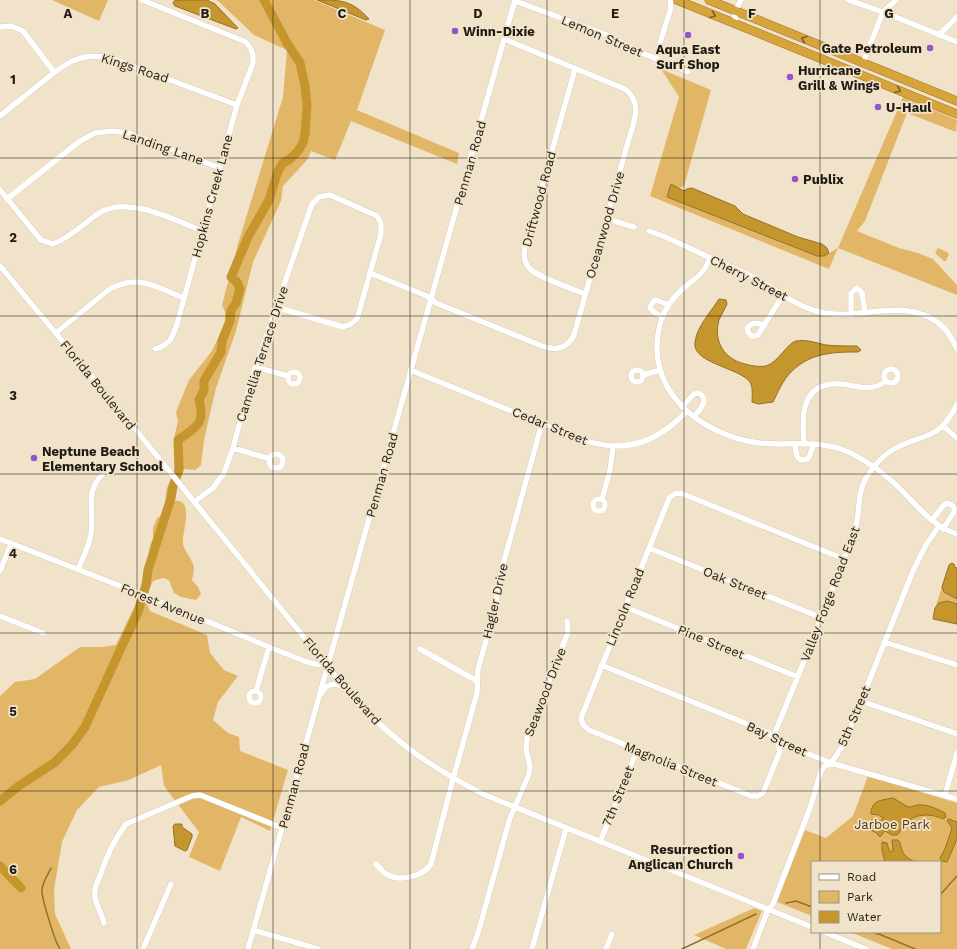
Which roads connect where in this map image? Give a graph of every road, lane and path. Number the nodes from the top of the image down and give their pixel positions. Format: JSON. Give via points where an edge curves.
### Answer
{"nodes":[{"id":1,"x":142,"y":0,"type":"edge"},
{"id":2,"x":515,"y":0,"type":"edge"},
{"id":3,"x":670,"y":0,"type":"edge"},
{"id":4,"x":677,"y":0,"type":"edge"},
{"id":5,"x":708,"y":0,"type":"edge"},
{"id":6,"x":741,"y":0,"type":"edge"},
{"id":7,"x":848,"y":0,"type":"edge"},
{"id":8,"x":896,"y":0,"type":"edge"},
{"id":9,"x":735,"y":11,"type":"junction"},
{"id":10,"x":883,"y":12,"type":"junction"},
{"id":11,"x":957,"y":17,"type":"edge"},
{"id":12,"x":735,"y":23,"type":"junction"},
{"id":13,"x":0,"y":27,"type":"edge"},
{"id":14,"x":939,"y":35,"type":"junction"},
{"id":15,"x":504,"y":39,"type":"junction"},
{"id":16,"x":957,"y":42,"type":"edge"},
{"id":17,"x":655,"y":59,"type":"junction"},
{"id":18,"x":824,"y":59,"type":"junction"},
{"id":19,"x":863,"y":63,"type":"junction"},
{"id":20,"x":575,"y":69,"type":"junction"},
{"id":21,"x":54,"y":72,"type":"junction"},
{"id":22,"x":688,"y":72,"type":"dead end"},
{"id":23,"x":858,"y":74,"type":"junction"},
{"id":24,"x":895,"y":76,"type":"junction"},
{"id":25,"x":957,"y":101,"type":"edge"},
{"id":26,"x":237,"y":105,"type":"junction"},
{"id":27,"x":957,"y":114,"type":"edge"},
{"id":28,"x":0,"y":116,"type":"edge"},
{"id":29,"x":220,"y":168,"type":"junction"},
{"id":30,"x":0,"y":190,"type":"edge"},
{"id":31,"x":7,"y":199,"type":"junction"},
{"id":32,"x":607,"y":218,"type":"junction"},
{"id":33,"x":634,"y":226,"type":"dead end"},
{"id":34,"x":202,"y":231,"type":"junction"},
{"id":35,"x":649,"y":231,"type":"dead end"},
{"id":36,"x":710,"y":258,"type":"junction"},
{"id":37,"x":0,"y":266,"type":"edge"},
{"id":38,"x":370,"y":273,"type":"junction"},
{"id":39,"x":585,"y":294,"type":"junction"},
{"id":40,"x":783,"y":295,"type":"junction"},
{"id":41,"x":184,"y":298,"type":"junction"},
{"id":42,"x":431,"y":300,"type":"junction"},
{"id":43,"x":669,"y":305,"type":"junction"},
{"id":44,"x":276,"y":307,"type":"junction"},
{"id":45,"x":865,"y":313,"type":"junction"},
{"id":46,"x":851,"y":315,"type":"junction"},
{"id":47,"x":663,"y":317,"type":"junction"},
{"id":48,"x":764,"y":325,"type":"dead end"},
{"id":49,"x":56,"y":332,"type":"junction"},
{"id":50,"x":957,"y":334,"type":"edge"},
{"id":51,"x":950,"y":337,"type":"junction"},
{"id":52,"x":155,"y":349,"type":"dead end"},
{"id":53,"x":957,"y":349,"type":"edge"},
{"id":54,"x":255,"y":367,"type":"junction"},
{"id":55,"x":410,"y":370,"type":"junction"},
{"id":56,"x":660,"y":370,"type":"junction"},
{"id":57,"x":643,"y":375,"type":"dead end"},
{"id":58,"x":288,"y":376,"type":"dead end"},
{"id":59,"x":886,"y":381,"type":"dead end"},
{"id":60,"x":957,"y":404,"type":"edge"},
{"id":61,"x":682,"y":407,"type":"junction"},
{"id":62,"x":687,"y":411,"type":"junction"},
{"id":63,"x":694,"y":417,"type":"junction"},
{"id":64,"x":542,"y":423,"type":"junction"},
{"id":65,"x":943,"y":426,"type":"junction"},
{"id":66,"x":957,"y":438,"type":"edge"},
{"id":67,"x":795,"y":444,"type":"junction"},
{"id":68,"x":804,"y":444,"type":"junction"},
{"id":69,"x":814,"y":444,"type":"junction"},
{"id":70,"x":613,"y":447,"type":"junction"},
{"id":71,"x":233,"y":448,"type":"junction"},
{"id":72,"x":270,"y":459,"type":"dead end"},
{"id":73,"x":874,"y":467,"type":"junction"},
{"id":74,"x":107,"y":470,"type":"dead end"},
{"id":75,"x":602,"y":499,"type":"dead end"},
{"id":76,"x":194,"y":502,"type":"junction"},
{"id":77,"x":932,"y":520,"type":"junction"},
{"id":78,"x":941,"y":527,"type":"junction"},
{"id":79,"x":957,"y":534,"type":"edge"},
{"id":80,"x":0,"y":539,"type":"edge"},
{"id":81,"x":11,"y":544,"type":"junction"},
{"id":82,"x":649,"y":548,"type":"junction"},
{"id":83,"x":844,"y":559,"type":"junction"},
{"id":84,"x":78,"y":569,"type":"junction"},
{"id":85,"x":0,"y":571,"type":"edge"},
{"id":86,"x":625,"y":607,"type":"junction"},
{"id":87,"x":0,"y":616,"type":"edge"},
{"id":88,"x":822,"y":618,"type":"junction"},
{"id":89,"x":567,"y":621,"type":"dead end"},
{"id":90,"x":43,"y":633,"type":"dead end"},
{"id":91,"x":884,"y":642,"type":"junction"},
{"id":92,"x":269,"y":647,"type":"junction"},
{"id":93,"x":420,"y":649,"type":"dead end"},
{"id":94,"x":327,"y":665,"type":"junction"},
{"id":95,"x":601,"y":665,"type":"junction"},
{"id":96,"x":957,"y":665,"type":"edge"},
{"id":97,"x":798,"y":677,"type":"junction"},
{"id":98,"x":477,"y":681,"type":"junction"},
{"id":99,"x":346,"y":689,"type":"junction"},
{"id":100,"x":256,"y":691,"type":"dead end"},
{"id":101,"x":318,"y":699,"type":"junction"},
{"id":102,"x":861,"y":701,"type":"junction"},
{"id":103,"x":583,"y":725,"type":"joint"},
{"id":104,"x":957,"y":734,"type":"edge"},
{"id":105,"x":776,"y":739,"type":"junction"},
{"id":106,"x":636,"y":750,"type":"junction"},
{"id":107,"x":957,"y":753,"type":"edge"},
{"id":108,"x":831,"y":762,"type":"junction"},
{"id":109,"x":453,"y":779,"type":"junction"},
{"id":110,"x":761,"y":795,"type":"joint"},
{"id":111,"x":945,"y":795,"type":"junction"},
{"id":112,"x":957,"y":799,"type":"edge"},
{"id":113,"x":515,"y":808,"type":"junction"},
{"id":114,"x":282,"y":828,"type":"junction"},
{"id":115,"x":566,"y":829,"type":"junction"},
{"id":116,"x":600,"y":842,"type":"junction"},
{"id":117,"x":376,"y":864,"type":"dead end"},
{"id":118,"x":171,"y":884,"type":"dead end"},
{"id":119,"x":768,"y":910,"type":"junction"},
{"id":120,"x":104,"y":923,"type":"dead end"},
{"id":121,"x":811,"y":927,"type":"edge"},
{"id":122,"x":253,"y":930,"type":"junction"},
{"id":123,"x":826,"y":933,"type":"edge"},
{"id":124,"x":612,"y":934,"type":"dead end"},
{"id":125,"x":143,"y":949,"type":"edge"},
{"id":126,"x":248,"y":949,"type":"edge"},
{"id":127,"x":318,"y":949,"type":"edge"},
{"id":128,"x":472,"y":949,"type":"edge"},
{"id":129,"x":532,"y":949,"type":"edge"},
{"id":130,"x":606,"y":949,"type":"edge"},
{"id":131,"x":753,"y":949,"type":"edge"},
{"id":132,"x":866,"y":949,"type":"edge"}],
"edges":[{"from":1,"to":26,"type":"street","name":"Hopkins Creek Lane","via":[[246,42],[253,55],[252,63]]},
{"from":2,"to":15,"type":"street","name":"Penman Road"},
{"from":2,"to":17,"type":"street","name":"Lemon Street","via":[[610,36]]},
{"from":3,"to":17,"type":"street","via":[[670,11]]},
{"from":4,"to":12,"type":"highway","one_way":true},
{"from":5,"to":9,"type":"highway"},
{"from":6,"to":9,"type":"street"},
{"from":7,"to":10,"type":"street"},
{"from":8,"to":10,"type":"street"},
{"from":9,"to":12,"type":"street"},
{"from":19,"to":9,"type":"highway","one_way":true},
{"from":10,"to":14,"type":"street"},
{"from":10,"to":19,"type":"street"},
{"from":11,"to":14,"type":"street"},
{"from":12,"to":18,"type":"highway"},
{"from":13,"to":21,"type":"street","via":[[11,26],[23,30]]},
{"from":14,"to":16,"type":"street"},
{"from":15,"to":20,"type":"street"},
{"from":15,"to":42,"type":"street","name":"Penman Road"},
{"from":17,"to":22,"type":"street","name":"Lemon Street"},
{"from":18,"to":19,"type":"highway","via":[[852,67]]},
{"from":18,"to":23,"type":"highway"},
{"from":19,"to":24,"type":"highway"},
{"from":20,"to":32,"type":"street","name":"Oceanwood Drive","via":[[625,89],[636,104],[636,113]]},
{"from":20,"to":39,"type":"street","name":"Driftwood Road","via":[[524,257],[531,271]]},
{"from":21,"to":26,"type":"street","name":"Kings Road","via":[[83,57],[105,56]]},
{"from":21,"to":28,"type":"street","name":"Kings Road"},
{"from":23,"to":24,"type":"highway","via":[[868,70],[891,78]]},
{"from":23,"to":27,"type":"highway","one_way":true},
{"from":24,"to":25,"type":"highway"},
{"from":26,"to":29,"type":"street","name":"Hopkins Creek Lane"},
{"from":29,"to":31,"type":"street","name":"Landing Lane","via":[[129,133],[95,133],[80,141]]},
{"from":29,"to":34,"type":"street","name":"Hopkins Creek Lane"},
{"from":30,"to":31,"type":"street"},
{"from":31,"to":34,"type":"street","via":[[41,240],[53,244],[64,240],[100,212],[116,207],[137,207]]},
{"from":32,"to":33,"type":"street"},
{"from":32,"to":39,"type":"street","name":"Oceanwood Drive"},
{"from":34,"to":41,"type":"street","name":"Hopkins Creek Lane"},
{"from":35,"to":36,"type":"street","name":"Cherry Street"},
{"from":36,"to":40,"type":"street","name":"Cherry Street","via":[[755,278]]},
{"from":36,"to":43,"type":"street","via":[[704,270],[676,294]]},
{"from":37,"to":49,"type":"street","name":"Florida Boulevard"},
{"from":38,"to":42,"type":"street","via":[[427,296]]},
{"from":38,"to":44,"type":"street","via":[[358,316],[347,326],[343,327]]},
{"from":38,"to":44,"type":"street","name":"Camellia Terrace Drive","via":[[382,230],[379,220],[373,214],[344,200],[330,196],[319,197],[310,209]]},
{"from":39,"to":42,"type":"street","name":"Oceanwood Drive","via":[[574,335],[562,348],[550,349]]},
{"from":40,"to":46,"type":"street","name":"Cherry Street","via":[[815,311],[832,315]]},
{"from":40,"to":48,"type":"street"},
{"from":41,"to":49,"type":"street","via":[[142,282],[124,282]]},
{"from":41,"to":52,"type":"street","name":"Hopkins Creek Lane","via":[[170,341]]},
{"from":42,"to":55,"type":"street","name":"Penman Road"},
{"from":43,"to":47,"type":"street"},
{"from":43,"to":47,"type":"street","via":[[656,300],[651,304],[652,311]]},
{"from":44,"to":54,"type":"street","name":"Camellia Terrace Drive"},
{"from":45,"to":46,"type":"street","name":"Cherry Street"},
{"from":45,"to":46,"type":"street","via":[[862,293],[857,288],[851,293]]},
{"from":45,"to":51,"type":"street","name":"Cherry Street","via":[[907,310],[934,320]]},
{"from":47,"to":56,"type":"street","via":[[657,349]]},
{"from":49,"to":76,"type":"street","name":"Florida Boulevard"},
{"from":50,"to":51,"type":"street"},
{"from":51,"to":53,"type":"street","name":"Cherry Street"},
{"from":54,"to":58,"type":"street"},
{"from":54,"to":71,"type":"street","name":"Camellia Terrace Drive"},
{"from":55,"to":64,"type":"street","name":"Cedar Street"},
{"from":55,"to":94,"type":"street","name":"Penman Road"},
{"from":56,"to":57,"type":"street"},
{"from":56,"to":61,"type":"street","via":[[667,387]]},
{"from":59,"to":68,"type":"street","via":[[872,387],[861,388],[832,384],[814,391],[808,398],[804,410]]},
{"from":60,"to":65,"type":"street"},
{"from":61,"to":62,"type":"street"},
{"from":61,"to":63,"type":"street","via":[[694,394],[702,394],[704,401]]},
{"from":62,"to":63,"type":"street"},
{"from":62,"to":70,"type":"street","name":"Cedar Street","via":[[672,425],[653,437],[635,444]]},
{"from":63,"to":67,"type":"street","via":[[716,430],[746,440]]},
{"from":64,"to":70,"type":"street","name":"Cedar Street","via":[[594,444]]},
{"from":64,"to":98,"type":"street","name":"Hagler Drive","via":[[500,572],[496,604]]},
{"from":65,"to":66,"type":"street"},
{"from":65,"to":73,"type":"street","name":"Valley Forge Road East","via":[[926,437],[903,444],[887,453]]},
{"from":67,"to":68,"type":"street"},
{"from":67,"to":69,"type":"street","via":[[796,455],[803,460],[809,456]]},
{"from":68,"to":69,"type":"street"},
{"from":69,"to":73,"type":"street","via":[[840,449]]},
{"from":70,"to":75,"type":"street"},
{"from":71,"to":72,"type":"street"},
{"from":71,"to":76,"type":"street","name":"Camellia Terrace Drive","via":[[218,483]]},
{"from":73,"to":77,"type":"street","via":[[895,483]]},
{"from":73,"to":83,"type":"street","name":"Valley Forge Road East","via":[[862,486],[856,527]]},
{"from":74,"to":84,"type":"street","via":[[99,477],[91,492],[90,536]]},
{"from":76,"to":94,"type":"street","name":"Florida Boulevard"},
{"from":77,"to":78,"type":"street"},
{"from":77,"to":78,"type":"street","name":"5th Street","via":[[943,506],[947,503],[952,504],[954,512]]},
{"from":78,"to":79,"type":"street"},
{"from":78,"to":91,"type":"street","name":"5th Street","via":[[926,545],[916,564]]},
{"from":80,"to":81,"type":"street","name":"Forest Avenue"},
{"from":81,"to":84,"type":"street","name":"Forest Avenue"},
{"from":81,"to":85,"type":"street"},
{"from":82,"to":83,"type":"street","name":"Lincoln Road","via":[[668,501],[676,493]]},
{"from":82,"to":86,"type":"street","name":"Lincoln Road"},
{"from":82,"to":88,"type":"street","name":"Oak Street"},
{"from":83,"to":88,"type":"street","name":"Valley Forge Road East"},
{"from":84,"to":92,"type":"street","name":"Forest Avenue"},
{"from":86,"to":95,"type":"street","name":"Lincoln Road"},
{"from":86,"to":97,"type":"street","name":"Pine Street"},
{"from":87,"to":90,"type":"street"},
{"from":88,"to":97,"type":"street","name":"Valley Forge Road East"},
{"from":89,"to":113,"type":"street","name":"Seawood Drive","via":[[568,632],[527,738],[529,774]]},
{"from":91,"to":96,"type":"street"},
{"from":91,"to":102,"type":"street","name":"5th Street"},
{"from":92,"to":94,"type":"street","name":"Forest Avenue","via":[[307,662]]},
{"from":92,"to":100,"type":"street"},
{"from":93,"to":98,"type":"street"},
{"from":94,"to":99,"type":"street","name":"Florida Boulevard"},
{"from":94,"to":101,"type":"street","name":"Penman Road"},
{"from":95,"to":103,"type":"street","name":"Lincoln Road","via":[[581,718]]},
{"from":95,"to":105,"type":"street","name":"Bay Street","via":[[767,732]]},
{"from":97,"to":105,"type":"street","name":"Valley Forge Road East","via":[[774,734]]},
{"from":98,"to":109,"type":"street","name":"Hagler Drive","via":[[477,693]]},
{"from":99,"to":101,"type":"street","via":[[330,684],[324,688]]},
{"from":99,"to":109,"type":"street","name":"Florida Boulevard","via":[[369,715],[401,744]]},
{"from":101,"to":114,"type":"street","name":"Penman Road"},
{"from":102,"to":104,"type":"street"},
{"from":102,"to":108,"type":"street","name":"5th Street","via":[[844,744]]},
{"from":103,"to":106,"type":"street","name":"Magnolia Street"},
{"from":105,"to":108,"type":"street","name":"Bay Street"},
{"from":105,"to":110,"type":"street","name":"Valley Forge Road East","via":[[780,751],[765,791]]},
{"from":106,"to":110,"type":"street","name":"Magnolia Street","via":[[750,796]]},
{"from":106,"to":116,"type":"street","name":"7th Street"},
{"from":107,"to":111,"type":"street"},
{"from":108,"to":111,"type":"street","name":"Bay Street"},
{"from":108,"to":119,"type":"street","name":"5th Street","via":[[821,771],[793,855],[773,904]]},
{"from":109,"to":113,"type":"street","name":"Florida Boulevard"},
{"from":109,"to":117,"type":"street","name":"Hagler Drive","via":[[428,868],[419,874],[395,878],[384,873]]},
{"from":111,"to":112,"type":"street","name":"Bay Street"},
{"from":113,"to":115,"type":"street","name":"Florida Boulevard"},
{"from":113,"to":128,"type":"street","name":"Seawood Drive"},
{"from":114,"to":120,"type":"street","via":[[200,795],[126,824],[108,854],[94,891]]},
{"from":114,"to":122,"type":"street","name":"Penman Road"},
{"from":115,"to":116,"type":"street","name":"Florida Boulevard"},
{"from":115,"to":129,"type":"street"},
{"from":116,"to":119,"type":"street","name":"Florida Boulevard"},
{"from":118,"to":125,"type":"street"},
{"from":119,"to":121,"type":"street","name":"Florida Boulevard"},
{"from":119,"to":131,"type":"street","name":"5th Street"},
{"from":122,"to":126,"type":"street","name":"Penman Road"},
{"from":122,"to":127,"type":"street"},
{"from":123,"to":132,"type":"street"},
{"from":124,"to":130,"type":"street"}]}
